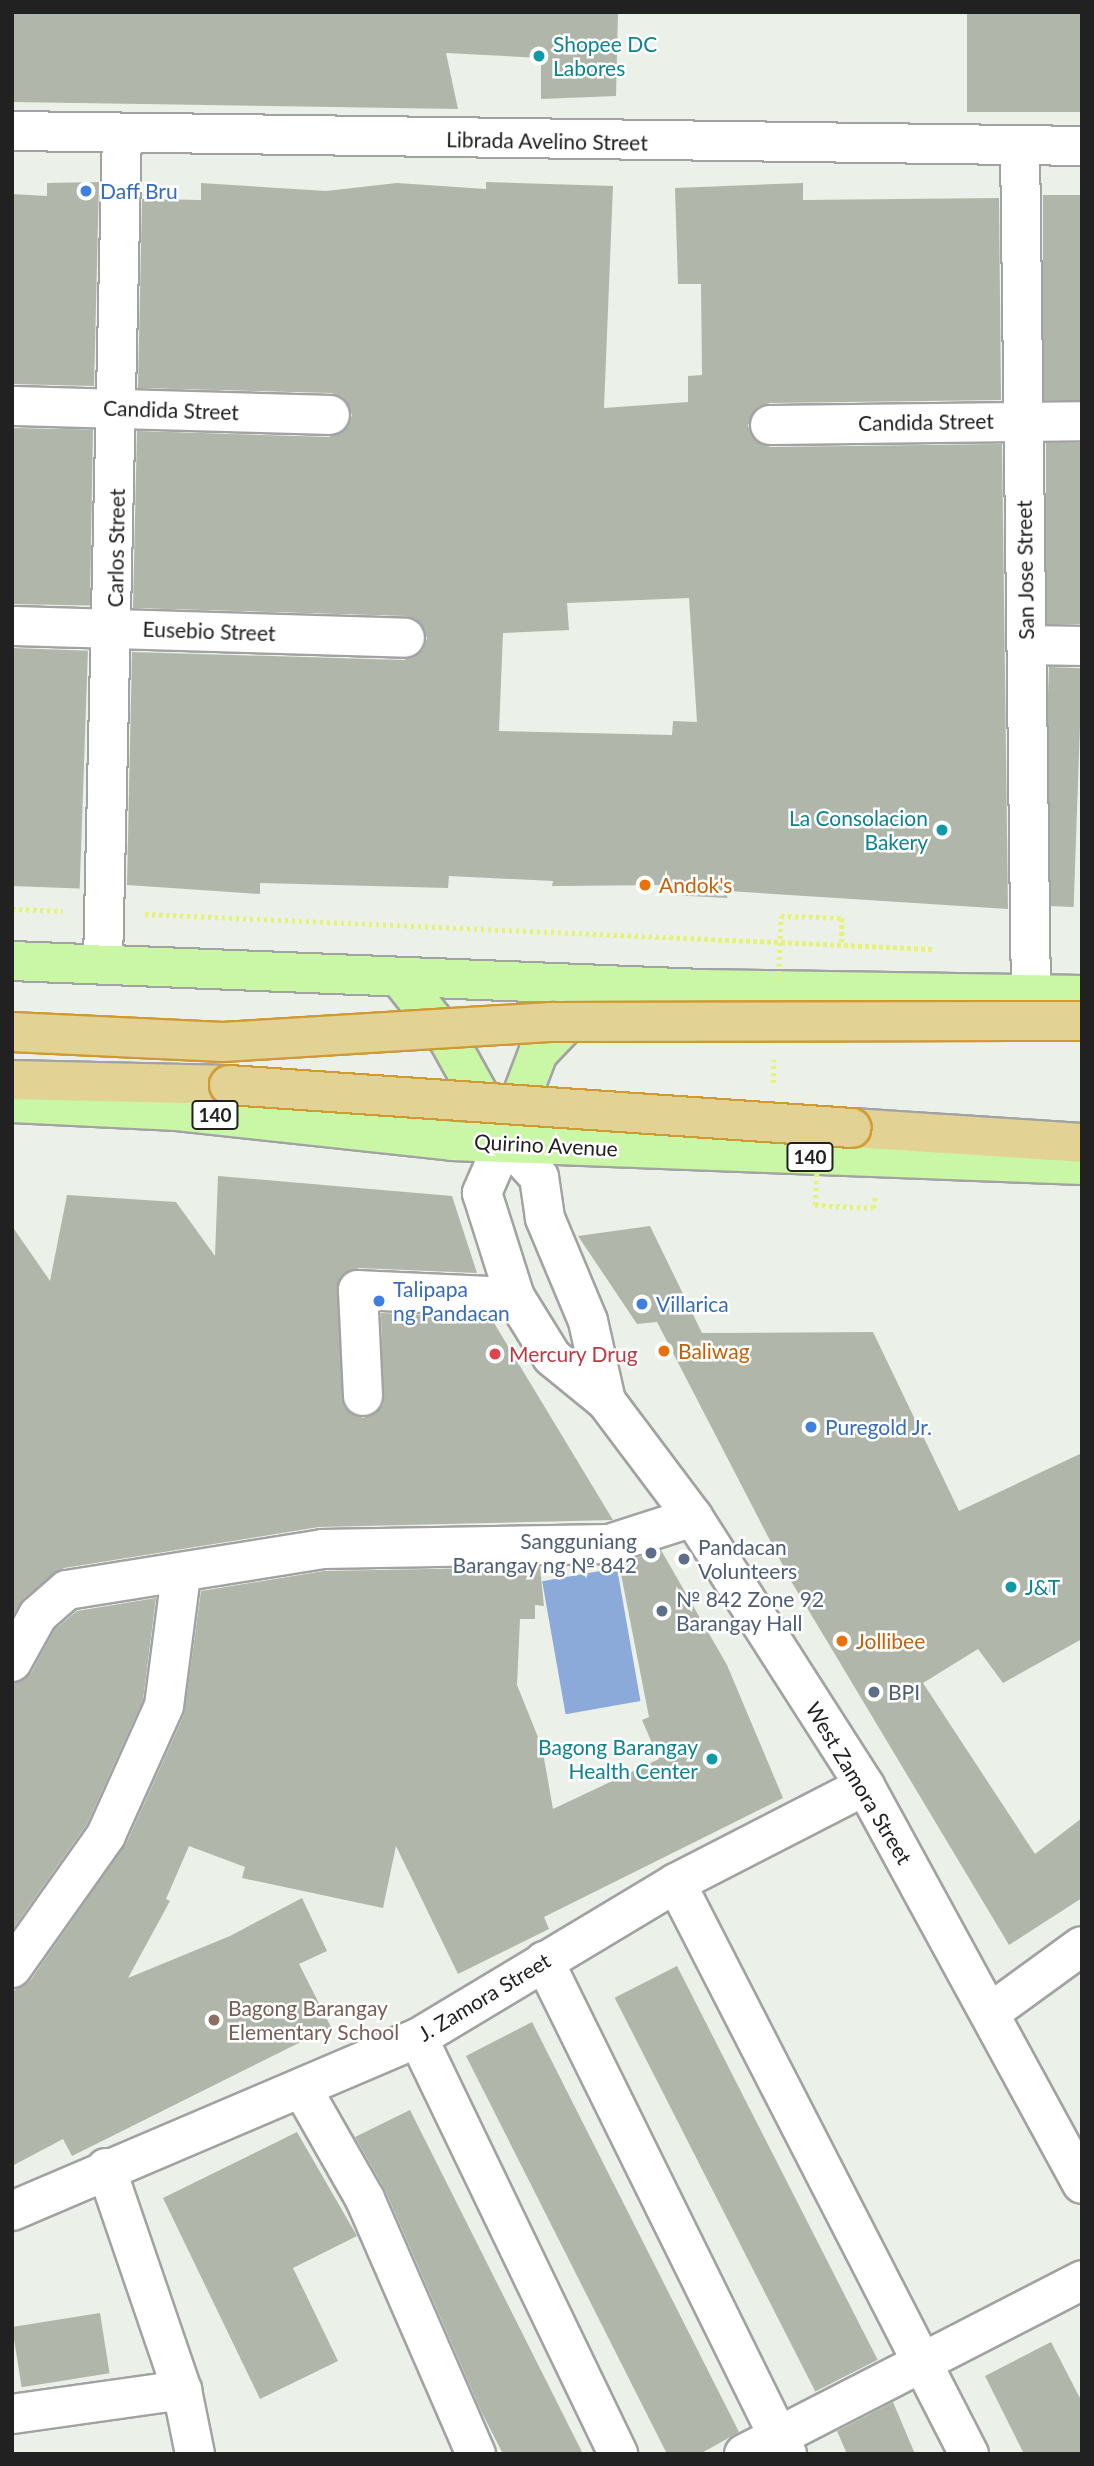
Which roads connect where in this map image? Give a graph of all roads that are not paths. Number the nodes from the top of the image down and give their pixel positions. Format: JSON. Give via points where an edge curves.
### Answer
{"nodes":[{"id":1,"x":12,"y":131,"type":"edge"},
{"id":2,"x":122,"y":133,"type":"junction"},
{"id":3,"x":1020,"y":145,"type":"junction"},
{"id":4,"x":1082,"y":146,"type":"edge"},
{"id":5,"x":12,"y":406,"type":"edge"},
{"id":6,"x":117,"y":409,"type":"junction"},
{"id":7,"x":331,"y":415,"type":"dead end"},
{"id":8,"x":1023,"y":421,"type":"junction"},
{"id":9,"x":1082,"y":421,"type":"edge"},
{"id":10,"x":770,"y":425,"type":"dead end"},
{"id":11,"x":12,"y":626,"type":"edge"},
{"id":12,"x":114,"y":628,"type":"junction"},
{"id":13,"x":405,"y":638,"type":"dead end"},
{"id":14,"x":1027,"y":646,"type":"junction"},
{"id":15,"x":1082,"y":646,"type":"edge"},
{"id":16,"x":12,"y":961,"type":"edge"},
{"id":17,"x":103,"y":963,"type":"junction"},
{"id":18,"x":400,"y":978,"type":"junction"},
{"id":19,"x":603,"y":983,"type":"junction"},
{"id":20,"x":1031,"y":994,"type":"junction"},
{"id":21,"x":1082,"y":995,"type":"edge"},
{"id":22,"x":1082,"y":1021,"type":"edge"},
{"id":23,"x":12,"y":1032,"type":"edge"},
{"id":24,"x":12,"y":1080,"type":"edge"},
{"id":25,"x":12,"y":1103,"type":"edge"},
{"id":26,"x":1082,"y":1119,"type":"edge"},
{"id":27,"x":852,"y":1128,"type":"junction"},
{"id":28,"x":505,"y":1140,"type":"junction"},
{"id":29,"x":1082,"y":1143,"type":"edge"},
{"id":30,"x":1082,"y":1165,"type":"edge"},
{"id":31,"x":515,"y":1297,"type":"junction"},
{"id":32,"x":363,"y":1396,"type":"dead end"},
{"id":33,"x":606,"y":1401,"type":"junction"},
{"id":34,"x":693,"y":1517,"type":"junction"},
{"id":35,"x":181,"y":1575,"type":"junction"},
{"id":36,"x":12,"y":1662,"type":"edge"},
{"id":37,"x":865,"y":1786,"type":"junction"},
{"id":38,"x":676,"y":1883,"type":"junction"},
{"id":39,"x":1082,"y":1946,"type":"edge"},
{"id":40,"x":544,"y":1961,"type":"junction"},
{"id":41,"x":12,"y":1968,"type":"edge"},
{"id":42,"x":991,"y":2012,"type":"junction"},
{"id":43,"x":418,"y":2038,"type":"junction"},
{"id":44,"x":303,"y":2092,"type":"junction"},
{"id":45,"x":106,"y":2168,"type":"junction"},
{"id":46,"x":1082,"y":2183,"type":"edge"},
{"id":47,"x":12,"y":2211,"type":"edge"},
{"id":48,"x":1082,"y":2280,"type":"edge"},
{"id":49,"x":921,"y":2367,"type":"junction"},
{"id":50,"x":181,"y":2390,"type":"junction"},
{"id":51,"x":12,"y":2414,"type":"edge"},
{"id":52,"x":783,"y":2445,"type":"edge"},
{"id":53,"x":195,"y":2454,"type":"edge"},
{"id":54,"x":476,"y":2454,"type":"edge"},
{"id":55,"x":618,"y":2454,"type":"edge"},
{"id":56,"x":744,"y":2454,"type":"edge"},
{"id":57,"x":969,"y":2454,"type":"edge"}],
"edges":[{"from":1,"to":2,"type":"street","name":"Librada Avelino Street"},
{"from":2,"to":3,"type":"street","name":"Librada Avelino Street"},
{"from":2,"to":6,"type":"street","name":"Carlos Street"},
{"from":3,"to":4,"type":"street","name":"Librada Avelino Street"},
{"from":3,"to":8,"type":"street","name":"San Jose Street"},
{"from":5,"to":6,"type":"street","name":"Candida Street"},
{"from":6,"to":7,"type":"street","name":"Candida Street"},
{"from":6,"to":12,"type":"street","name":"Carlos Street"},
{"from":8,"to":9,"type":"street","name":"Candida Street"},
{"from":8,"to":10,"type":"street","name":"Candida Street"},
{"from":8,"to":14,"type":"street","name":"San Jose Street"},
{"from":11,"to":12,"type":"street","name":"Eusebio Street"},
{"from":12,"to":13,"type":"street","name":"Eusebio Street"},
{"from":12,"to":17,"type":"street","name":"Carlos Street"},
{"from":14,"to":15,"type":"street"},
{"from":14,"to":20,"type":"street","name":"San Jose Street"},
{"from":16,"to":17,"type":"main road"},
{"from":17,"to":18,"type":"main road"},
{"from":18,"to":19,"type":"main road"},
{"from":18,"to":28,"type":"main road","via":[[448,1039]]},
{"from":19,"to":20,"type":"main road"},
{"from":19,"to":28,"type":"main road","via":[[538,1053],[513,1104]]},
{"from":20,"to":21,"type":"main road"},
{"from":22,"to":23,"type":"highway","bridge":true,"via":[[552,1022],[223,1042]]},
{"from":24,"to":27,"type":"highway","bridge":true,"via":[[229,1085]]},
{"from":25,"to":28,"type":"main road","name":"Quirino Avenue","number":"140"},
{"from":26,"to":27,"type":"highway"},
{"from":27,"to":29,"type":"highway"},
{"from":28,"to":30,"type":"main road","name":"Quirino Avenue","number":"140"},
{"from":28,"to":31,"type":"street","name":"West Zamora Street","via":[[482,1193]]},
{"from":28,"to":33,"type":"street","name":"West Zamora Street","via":[[539,1177],[545,1218],[587,1321]]},
{"from":31,"to":32,"type":"street","via":[[358,1290]]},
{"from":31,"to":33,"type":"street","name":"West Zamora Street","via":[[552,1357]]},
{"from":33,"to":34,"type":"street","name":"West Zamora Street"},
{"from":34,"to":35,"type":"street","via":[[609,1544],[322,1549]]},
{"from":34,"to":37,"type":"street","name":"West Zamora Street"},
{"from":35,"to":36,"type":"street","via":[[67,1590],[38,1615]]},
{"from":35,"to":41,"type":"street","via":[[164,1706],[106,1835]]},
{"from":37,"to":38,"type":"street","name":"J. Zamora Street"},
{"from":37,"to":42,"type":"street","name":"West Zamora Street"},
{"from":38,"to":40,"type":"street","name":"J. Zamora Street"},
{"from":38,"to":49,"type":"street"},
{"from":39,"to":42,"type":"street"},
{"from":40,"to":43,"type":"street","name":"J. Zamora Street"},
{"from":40,"to":52,"type":"street"},
{"from":42,"to":46,"type":"street","name":"West Zamora Street"},
{"from":43,"to":44,"type":"street","name":"J. Zamora Street"},
{"from":43,"to":55,"type":"street"},
{"from":44,"to":45,"type":"street","name":"J. Zamora Street"},
{"from":44,"to":54,"type":"street","via":[[365,2199]]},
{"from":45,"to":47,"type":"street","name":"J. Zamora Street"},
{"from":45,"to":50,"type":"street"},
{"from":48,"to":49,"type":"street"},
{"from":49,"to":52,"type":"street"},
{"from":49,"to":57,"type":"street"},
{"from":50,"to":51,"type":"street"},
{"from":50,"to":53,"type":"street"},
{"from":52,"to":56,"type":"street"}]}
